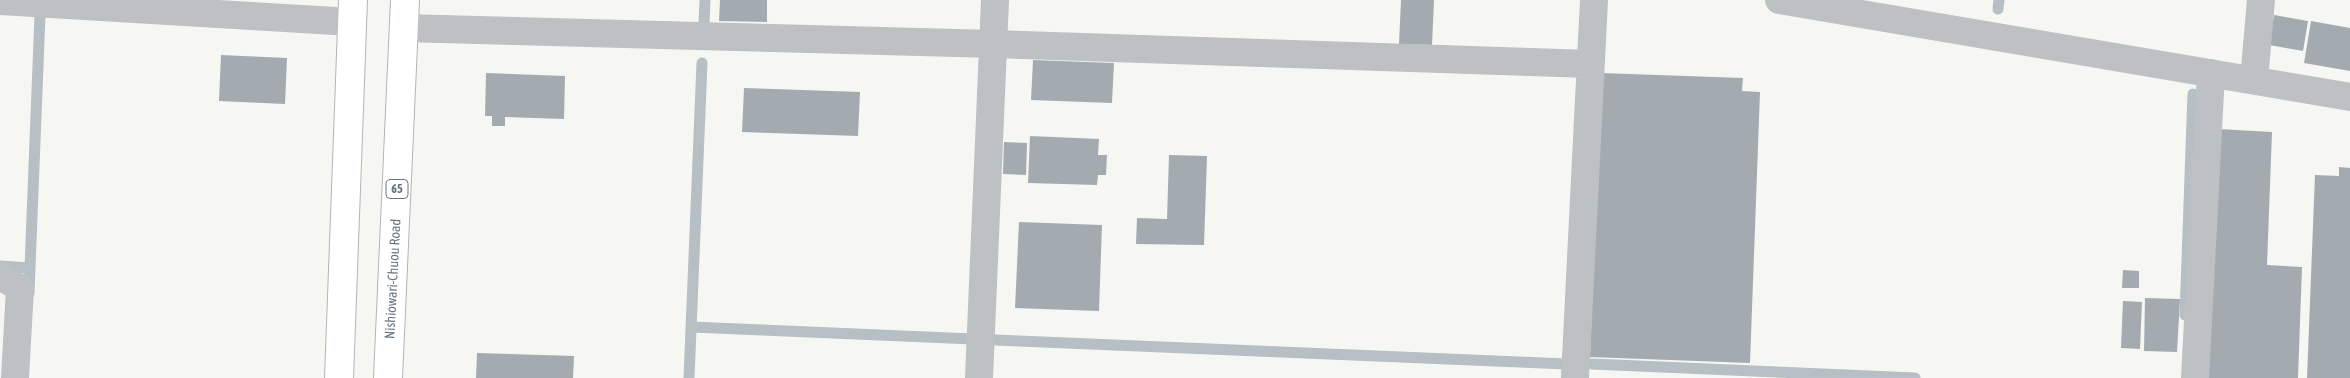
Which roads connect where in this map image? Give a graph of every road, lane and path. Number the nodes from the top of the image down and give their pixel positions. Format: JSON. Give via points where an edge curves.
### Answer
{"nodes":[{"id":1,"x":405,"y":0,"type":"edge"},
{"id":2,"x":995,"y":0,"type":"edge"},
{"id":3,"x":1594,"y":0,"type":"edge"},
{"id":4,"x":1779,"y":0,"type":"edge"},
{"id":5,"x":2262,"y":0,"type":"edge"},
{"id":6,"x":0,"y":1,"type":"edge"},
{"id":7,"x":352,"y":11,"type":"edge"},
{"id":8,"x":404,"y":28,"type":"junction"},
{"id":9,"x":993,"y":44,"type":"junction"},
{"id":10,"x":1590,"y":64,"type":"junction"},
{"id":11,"x":2211,"y":73,"type":"junction"},
{"id":12,"x":2254,"y":80,"type":"junction"},
{"id":13,"x":2350,"y":97,"type":"edge"},
{"id":14,"x":0,"y":276,"type":"edge"},
{"id":15,"x":15,"y":378,"type":"edge"},
{"id":16,"x":339,"y":378,"type":"edge"},
{"id":17,"x":388,"y":378,"type":"edge"},
{"id":18,"x":979,"y":378,"type":"edge"},
{"id":19,"x":1575,"y":378,"type":"edge"},
{"id":20,"x":2196,"y":378,"type":"edge"}],
"edges":[{"from":1,"to":8,"type":"main road","name":"Nishiowari-Chuou Road","number":"65"},
{"from":2,"to":9,"type":"street"},
{"from":3,"to":10,"type":"street"},
{"from":4,"to":11,"type":"street"},
{"from":5,"to":12,"type":"street"},
{"from":6,"to":7,"type":"street"},
{"from":7,"to":16,"type":"main road"},
{"from":8,"to":9,"type":"street"},
{"from":8,"to":17,"type":"main road","name":"Nishiowari-Chuou Road","number":"65"},
{"from":9,"to":10,"type":"street"},
{"from":9,"to":18,"type":"street"},
{"from":10,"to":19,"type":"street"},
{"from":11,"to":12,"type":"street"},
{"from":11,"to":20,"type":"street"},
{"from":12,"to":13,"type":"street"},
{"from":14,"to":15,"type":"street","via":[[20,288]]}]}
